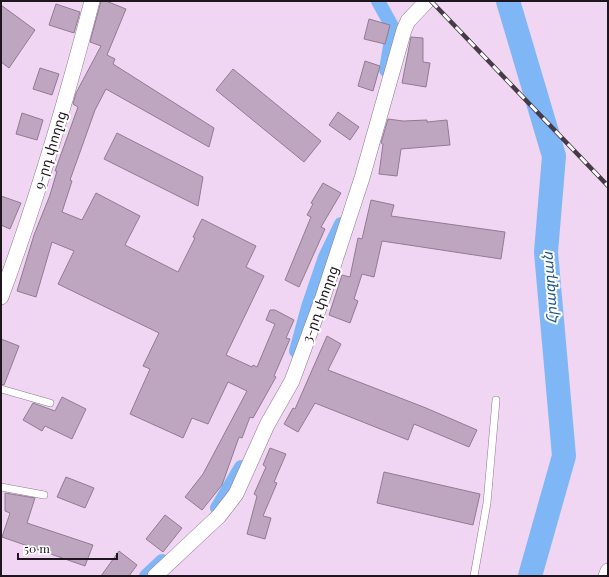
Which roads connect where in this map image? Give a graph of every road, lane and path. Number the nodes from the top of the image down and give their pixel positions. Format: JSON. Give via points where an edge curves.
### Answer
{"nodes":[{"id":1,"x":92,"y":1,"type":"edge"},
{"id":2,"x":428,"y":1,"type":"edge"},
{"id":3,"x":1,"y":297,"type":"edge"},
{"id":4,"x":1,"y":389,"type":"edge"},
{"id":5,"x":496,"y":400,"type":"dead end"},
{"id":6,"x":50,"y":403,"type":"dead end"},
{"id":7,"x":1,"y":487,"type":"edge"},
{"id":8,"x":44,"y":495,"type":"dead end"},
{"id":9,"x":608,"y":571,"type":"edge"},
{"id":10,"x":155,"y":576,"type":"edge"},
{"id":11,"x":474,"y":576,"type":"edge"},
{"id":12,"x":606,"y":576,"type":"edge"}],
"edges":[{"from":1,"to":3,"type":"street","name":"9-րդ փողոց","via":[[69,90]]},
{"from":2,"to":10,"type":"street","name":"3-րդ փողոց","via":[[408,21],[404,30],[362,178],[292,381],[267,425],[236,494],[219,516]]},
{"from":4,"to":6,"type":"lane"},
{"from":5,"to":11,"type":"lane","via":[[487,503]]},
{"from":7,"to":8,"type":"lane"},
{"from":9,"to":12,"type":"street"}]}
